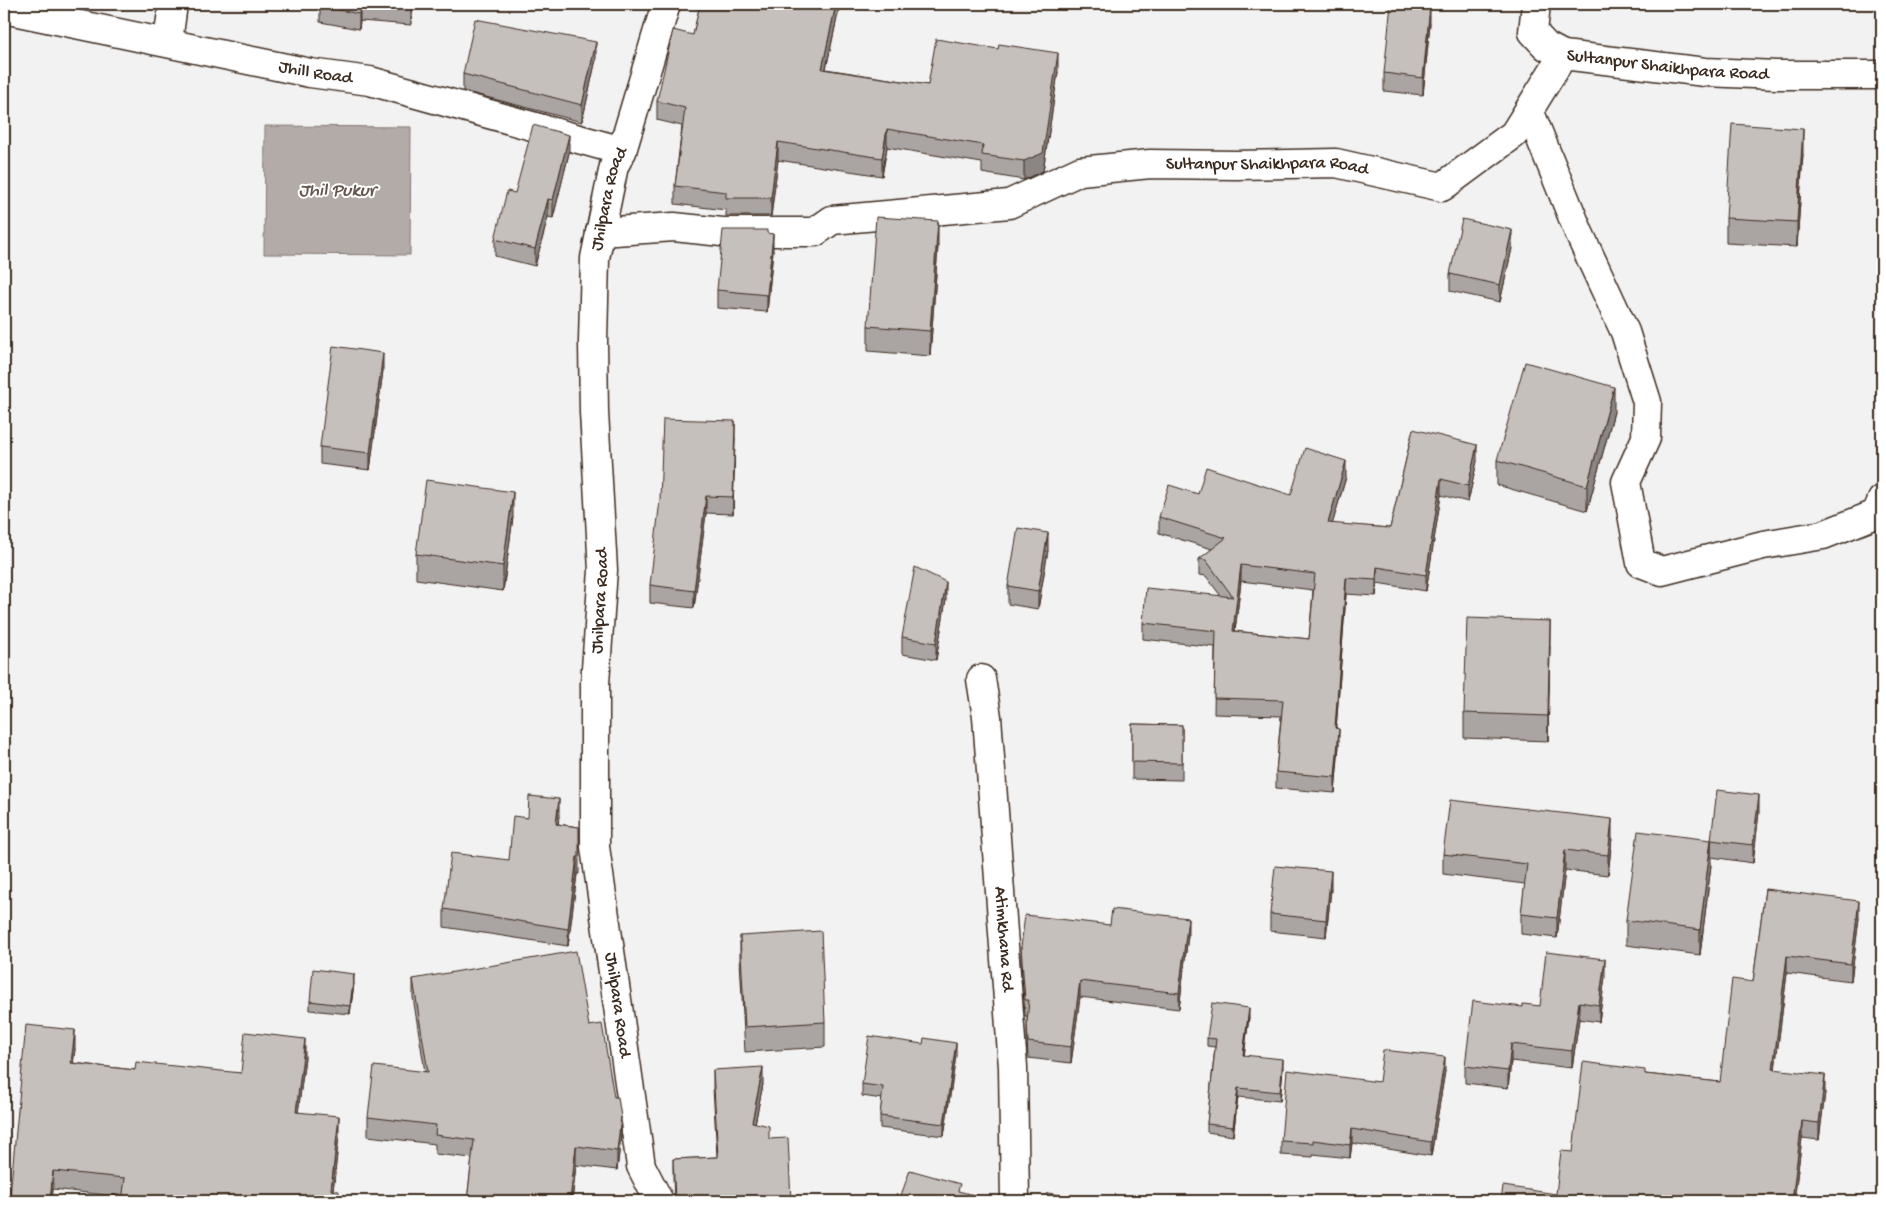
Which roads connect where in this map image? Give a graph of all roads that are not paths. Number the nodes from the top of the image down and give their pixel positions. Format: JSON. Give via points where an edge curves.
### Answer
{"nodes":[{"id":1,"x":172,"y":4,"type":"edge"},
{"id":2,"x":666,"y":4,"type":"edge"},
{"id":3,"x":1536,"y":4,"type":"edge"},
{"id":4,"x":4,"y":9,"type":"edge"},
{"id":5,"x":168,"y":42,"type":"junction"},
{"id":6,"x":1563,"y":55,"type":"junction"},
{"id":7,"x":1882,"y":75,"type":"edge"},
{"id":8,"x":1529,"y":110,"type":"junction"},
{"id":9,"x":622,"y":150,"type":"junction"},
{"id":10,"x":1148,"y":179,"type":"dead end"},
{"id":11,"x":1440,"y":197,"type":"dead end"},
{"id":12,"x":600,"y":232,"type":"junction"},
{"id":13,"x":1882,"y":500,"type":"edge"},
{"id":14,"x":981,"y":679,"type":"dead end"},
{"id":15,"x":659,"y":1201,"type":"edge"},
{"id":16,"x":1015,"y":1201,"type":"edge"}],
"edges":[{"from":1,"to":5,"type":"street"},
{"from":2,"to":9,"type":"street","name":"Jhilpara Road"},
{"from":3,"to":6,"type":"street","via":[[1533,32],[1546,46]]},
{"from":4,"to":5,"type":"street","name":"Jhill Road"},
{"from":5,"to":9,"type":"street","name":"Jhill Road","via":[[310,73],[370,81]]},
{"from":6,"to":7,"type":"street","name":"Sultanpur Shaikhpara Road","via":[[1705,72]]},
{"from":6,"to":8,"type":"street","name":"Sultanpur Shaikhpara Road"},
{"from":8,"to":12,"type":"street","name":"Sultanpur Shaikhpara Road","via":[[1514,134],[1442,187],[1336,163],[1150,164],[1080,171],[1008,204],[832,220],[815,232],[722,232],[674,227]]},
{"from":8,"to":13,"type":"street","via":[[1578,232],[1625,332],[1646,402],[1646,438],[1626,482],[1642,563],[1662,571],[1763,545],[1823,535],[1876,514]]},
{"from":9,"to":12,"type":"street","name":"Jhilpara Road","via":[[614,166]]},
{"from":10,"to":11,"type":"street","via":[[1336,175]]},
{"from":12,"to":15,"type":"street","name":"Jhilpara Road","via":[[595,258],[593,342],[602,570],[595,683],[595,847],[641,1166]]},
{"from":14,"to":16,"type":"street","name":"Atimkhana Rd","via":[[987,717],[1013,1067]]}]}
